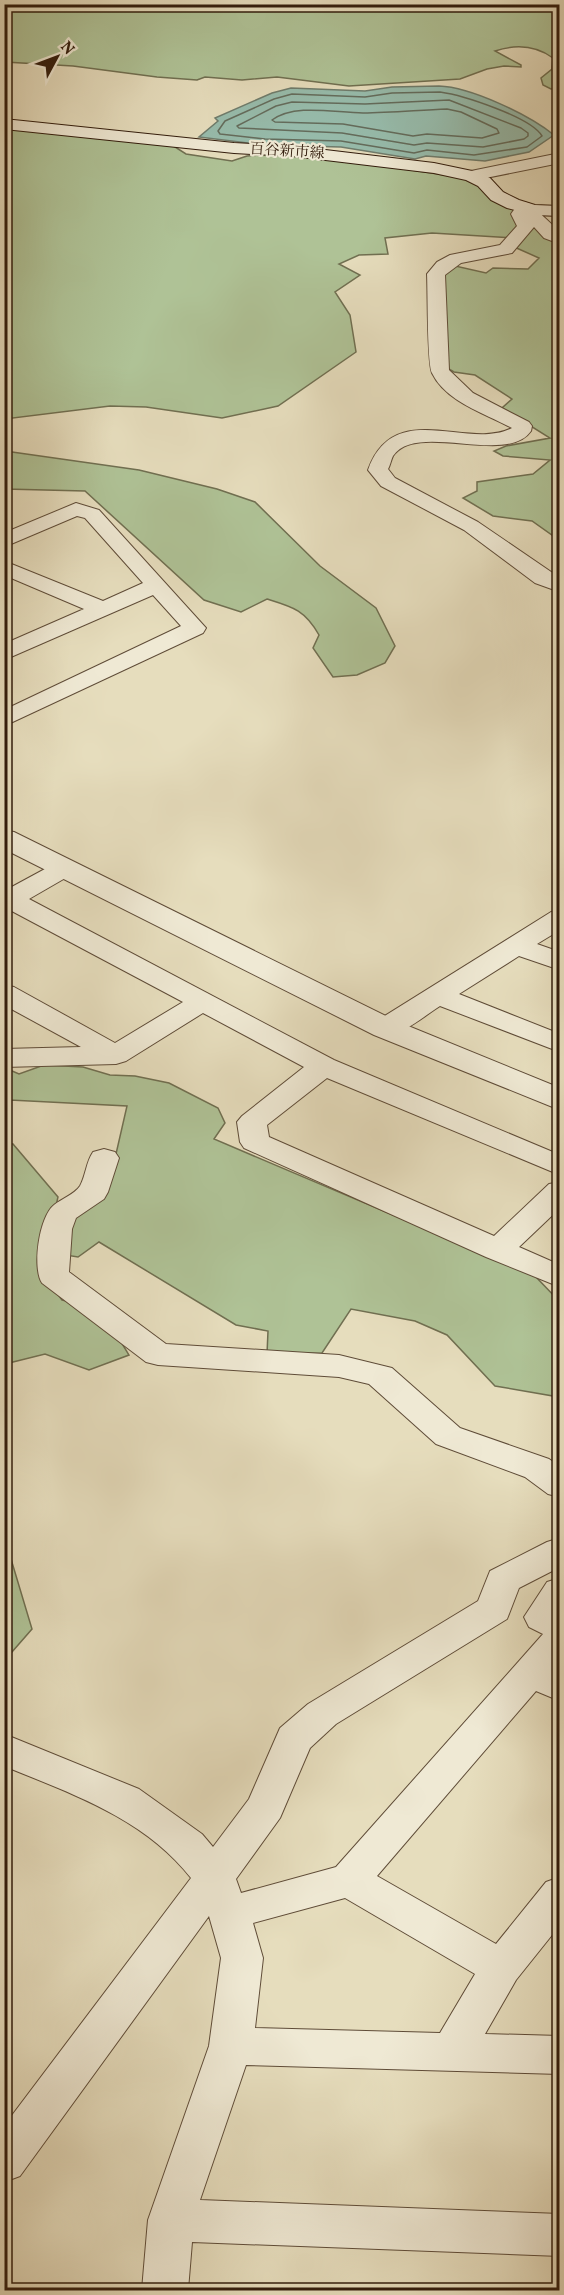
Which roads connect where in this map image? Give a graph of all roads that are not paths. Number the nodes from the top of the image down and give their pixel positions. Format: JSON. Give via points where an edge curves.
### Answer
{"nodes":[{"id":1,"x":4,"y":124,"type":"edge"},
{"id":2,"x":560,"y":158,"type":"edge"},
{"id":3,"x":471,"y":176,"type":"junction"},
{"id":4,"x":524,"y":207,"type":"junction"},
{"id":5,"x":560,"y":211,"type":"edge"},
{"id":6,"x":560,"y":239,"type":"edge"},
{"id":7,"x":4,"y":540,"type":"edge"},
{"id":8,"x":4,"y":567,"type":"edge"},
{"id":9,"x":157,"y":585,"type":"junction"},
{"id":10,"x":560,"y":586,"type":"edge"},
{"id":11,"x":103,"y":609,"type":"junction"},
{"id":12,"x":4,"y":628,"type":"edge"},
{"id":13,"x":33,"y":640,"type":"junction"},
{"id":14,"x":4,"y":653,"type":"edge"},
{"id":15,"x":4,"y":719,"type":"edge"},
{"id":16,"x":4,"y":838,"type":"edge"},
{"id":17,"x":65,"y":868,"type":"junction"},
{"id":18,"x":6,"y":899,"type":"edge"},
{"id":19,"x":560,"y":918,"type":"edge"},
{"id":20,"x":516,"y":945,"type":"junction"},
{"id":21,"x":560,"y":962,"type":"edge"},
{"id":22,"x":4,"y":993,"type":"edge"},
{"id":23,"x":438,"y":995,"type":"junction"},
{"id":24,"x":202,"y":1002,"type":"junction"},
{"id":25,"x":385,"y":1028,"type":"junction"},
{"id":26,"x":560,"y":1044,"type":"edge"},
{"id":27,"x":116,"y":1055,"type":"junction"},
{"id":28,"x":4,"y":1058,"type":"edge"},
{"id":29,"x":324,"y":1066,"type":"junction"},
{"id":30,"x":560,"y":1100,"type":"edge"},
{"id":31,"x":104,"y":1158,"type":"dead end"},
{"id":32,"x":560,"y":1166,"type":"edge"},
{"id":33,"x":560,"y":1191,"type":"edge"},
{"id":34,"x":497,"y":1250,"type":"junction"},
{"id":35,"x":560,"y":1277,"type":"edge"},
{"id":36,"x":560,"y":1485,"type":"edge"},
{"id":37,"x":560,"y":1551,"type":"edge"},
{"id":38,"x":560,"y":1591,"type":"edge"},
{"id":39,"x":560,"y":1626,"type":"edge"},
{"id":40,"x":560,"y":1639,"type":"edge"},
{"id":41,"x":545,"y":1679,"type":"edge"},
{"id":42,"x":4,"y":1749,"type":"edge"},
{"id":43,"x":349,"y":1880,"type":"junction"},
{"id":44,"x":560,"y":1894,"type":"edge"},
{"id":45,"x":222,"y":1896,"type":"junction"},
{"id":46,"x":501,"y":1968,"type":"junction"},
{"id":47,"x":231,"y":2046,"type":"junction"},
{"id":48,"x":452,"y":2052,"type":"junction"},
{"id":49,"x":560,"y":2055,"type":"edge"},
{"id":50,"x":4,"y":2162,"type":"edge"},
{"id":51,"x":171,"y":2220,"type":"junction"},
{"id":52,"x":560,"y":2235,"type":"edge"},
{"id":53,"x":165,"y":2290,"type":"edge"}],
"edges":[{"from":1,"to":3,"type":"main road","name":"百谷新市線","via":[[234,148],[292,150]]},
{"from":2,"to":3,"type":"street"},
{"from":3,"to":4,"type":"main road","name":"百谷新市線","via":[[484,182],[497,196]]},
{"from":4,"to":5,"type":"main road","name":"百谷新市線"},
{"from":4,"to":6,"type":"street"},
{"from":4,"to":10,"type":"street","via":[[519,214],[526,226],[506,249],[456,259],[436,274],[440,371],[465,397],[522,426],[521,431],[500,439],[437,435],[398,442],[386,451],[378,470],[388,482],[471,526]]},
{"from":7,"to":9,"type":"street","via":[[76,509],[92,513]]},
{"from":8,"to":11,"type":"street"},
{"from":9,"to":11,"type":"street"},
{"from":9,"to":15,"type":"street","via":[[195,628]]},
{"from":11,"to":13,"type":"street"},
{"from":12,"to":13,"type":"street"},
{"from":13,"to":14,"type":"street"},
{"from":16,"to":17,"type":"main road"},
{"from":17,"to":18,"type":"street"},
{"from":17,"to":25,"type":"main road"},
{"from":18,"to":24,"type":"street"},
{"from":19,"to":20,"type":"street"},
{"from":20,"to":21,"type":"street"},
{"from":20,"to":23,"type":"street"},
{"from":22,"to":27,"type":"street"},
{"from":23,"to":25,"type":"street"},
{"from":23,"to":26,"type":"street"},
{"from":24,"to":27,"type":"street"},
{"from":24,"to":29,"type":"street"},
{"from":25,"to":30,"type":"main road"},
{"from":27,"to":28,"type":"street"},
{"from":29,"to":32,"type":"street"},
{"from":29,"to":34,"type":"street","via":[[252,1122],[255,1142]]},
{"from":31,"to":36,"type":"street","via":[[93,1192],[63,1213],[59,1221],[53,1276],[158,1354],[339,1366],[380,1376],[448,1436],[537,1468]]},
{"from":33,"to":34,"type":"street"},
{"from":34,"to":35,"type":"street"},
{"from":37,"to":45,"type":"street","via":[[503,1580],[494,1609],[322,1714],[294,1738],[266,1807]]},
{"from":38,"to":39,"type":"street","via":[[542,1617]]},
{"from":40,"to":41,"type":"street"},
{"from":41,"to":43,"type":"street"},
{"from":42,"to":45,"type":"street","via":[[125,1800],[188,1845]]},
{"from":43,"to":45,"type":"street"},
{"from":43,"to":46,"type":"street"},
{"from":44,"to":46,"type":"street"},
{"from":45,"to":47,"type":"street","via":[[242,1958]]},
{"from":45,"to":50,"type":"street"},
{"from":46,"to":48,"type":"street"},
{"from":47,"to":48,"type":"street"},
{"from":47,"to":51,"type":"street"},
{"from":48,"to":49,"type":"street"},
{"from":51,"to":52,"type":"street"},
{"from":51,"to":53,"type":"street"}]}
